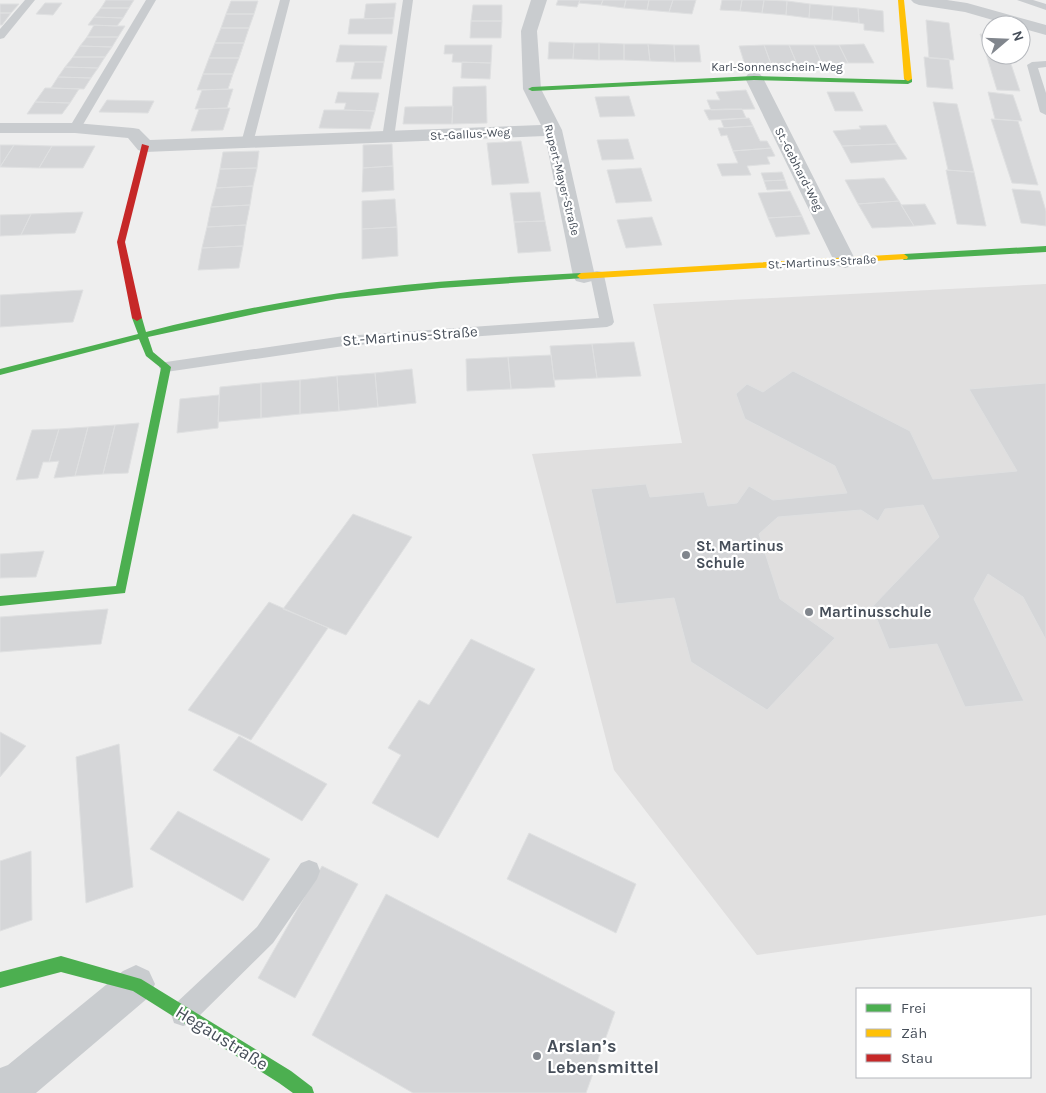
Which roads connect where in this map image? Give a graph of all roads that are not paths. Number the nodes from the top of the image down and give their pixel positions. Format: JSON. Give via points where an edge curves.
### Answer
{"nodes":[{"id":1,"x":30,"y":0,"type":"edge"},
{"id":2,"x":151,"y":0,"type":"edge"},
{"id":3,"x":285,"y":0,"type":"edge"},
{"id":4,"x":408,"y":0,"type":"edge"},
{"id":5,"x":539,"y":0,"type":"edge"},
{"id":6,"x":901,"y":0,"type":"edge"},
{"id":7,"x":919,"y":0,"type":"edge"},
{"id":8,"x":1022,"y":0,"type":"edge"},
{"id":9,"x":940,"y":1,"type":"edge"},
{"id":10,"x":1046,"y":7,"type":"edge"},
{"id":11,"x":1046,"y":30,"type":"edge"},
{"id":12,"x":0,"y":36,"type":"edge"},
{"id":13,"x":1046,"y":64,"type":"edge"},
{"id":14,"x":754,"y":78,"type":"junction"},
{"id":15,"x":532,"y":89,"type":"junction"},
{"id":16,"x":1046,"y":112,"type":"edge"},
{"id":17,"x":0,"y":128,"type":"edge"},
{"id":18,"x":75,"y":128,"type":"junction"},
{"id":19,"x":553,"y":130,"type":"junction"},
{"id":20,"x":388,"y":138,"type":"junction"},
{"id":21,"x":247,"y":143,"type":"junction"},
{"id":22,"x":145,"y":146,"type":"junction"},
{"id":23,"x":1046,"y":249,"type":"edge"},
{"id":24,"x":845,"y":261,"type":"junction"},
{"id":25,"x":591,"y":275,"type":"junction"},
{"id":26,"x":144,"y":335,"type":"junction"},
{"id":27,"x":166,"y":367,"type":"junction"},
{"id":28,"x":0,"y":372,"type":"edge"},
{"id":29,"x":0,"y":601,"type":"edge"},
{"id":30,"x":309,"y":871,"type":"dead end"},
{"id":31,"x":0,"y":980,"type":"edge"},
{"id":32,"x":136,"y":984,"type":"junction"},
{"id":33,"x":183,"y":1014,"type":"junction"},
{"id":34,"x":0,"y":1088,"type":"edge"},
{"id":35,"x":306,"y":1093,"type":"edge"}],
"edges":[{"from":1,"to":12,"type":"lane"},
{"from":2,"to":18,"type":"lane"},
{"from":3,"to":21,"type":"lane"},
{"from":4,"to":20,"type":"lane"},
{"from":5,"to":15,"type":"street","name":"Rupert-Mayer-Straße","via":[[528,31]]},
{"from":6,"to":14,"type":"street","name":"Karl-Sonnenschein-Weg","via":[[908,82]]},
{"from":7,"to":9,"type":"street"},
{"from":8,"to":10,"type":"lane"},
{"from":9,"to":11,"type":"street"},
{"from":13,"to":16,"type":"lane","via":[[1032,65]]},
{"from":14,"to":15,"type":"street","name":"Karl-Sonnenschein-Weg"},
{"from":14,"to":24,"type":"street","name":"St.-Gebhard-Weg"},
{"from":15,"to":19,"type":"street","name":"Rupert-Mayer-Straße"},
{"from":17,"to":18,"type":"street"},
{"from":18,"to":22,"type":"street","via":[[133,133]]},
{"from":19,"to":20,"type":"street","name":"St.-Gallus-Weg"},
{"from":19,"to":25,"type":"street","name":"Rupert-Mayer-Straße"},
{"from":20,"to":21,"type":"street","name":"St.-Gallus-Weg"},
{"from":21,"to":22,"type":"street","name":"St.-Gallus-Weg"},
{"from":22,"to":26,"type":"street","via":[[122,242],[135,312]]},
{"from":23,"to":24,"type":"street","name":"St.-Martinus-Straße"},
{"from":24,"to":25,"type":"street","name":"St.-Martinus-Straße"},
{"from":25,"to":26,"type":"street","name":"St.-Martinus-Straße","via":[[346,295]]},
{"from":25,"to":27,"type":"lane","name":"St.-Martinus-Straße","via":[[607,322],[344,341]]},
{"from":26,"to":27,"type":"street","via":[[149,354]]},
{"from":26,"to":28,"type":"street","name":"St.-Martinus-Straße"},
{"from":27,"to":29,"type":"street","via":[[121,590]]},
{"from":30,"to":33,"type":"lane","via":[[265,935]]},
{"from":31,"to":32,"type":"street","name":"Hegaustraße","via":[[61,964]]},
{"from":32,"to":33,"type":"street","name":"Hegaustraße"},
{"from":32,"to":34,"type":"street","via":[[22,1080]]},
{"from":33,"to":35,"type":"street","name":"Hegaustraße"}]}
